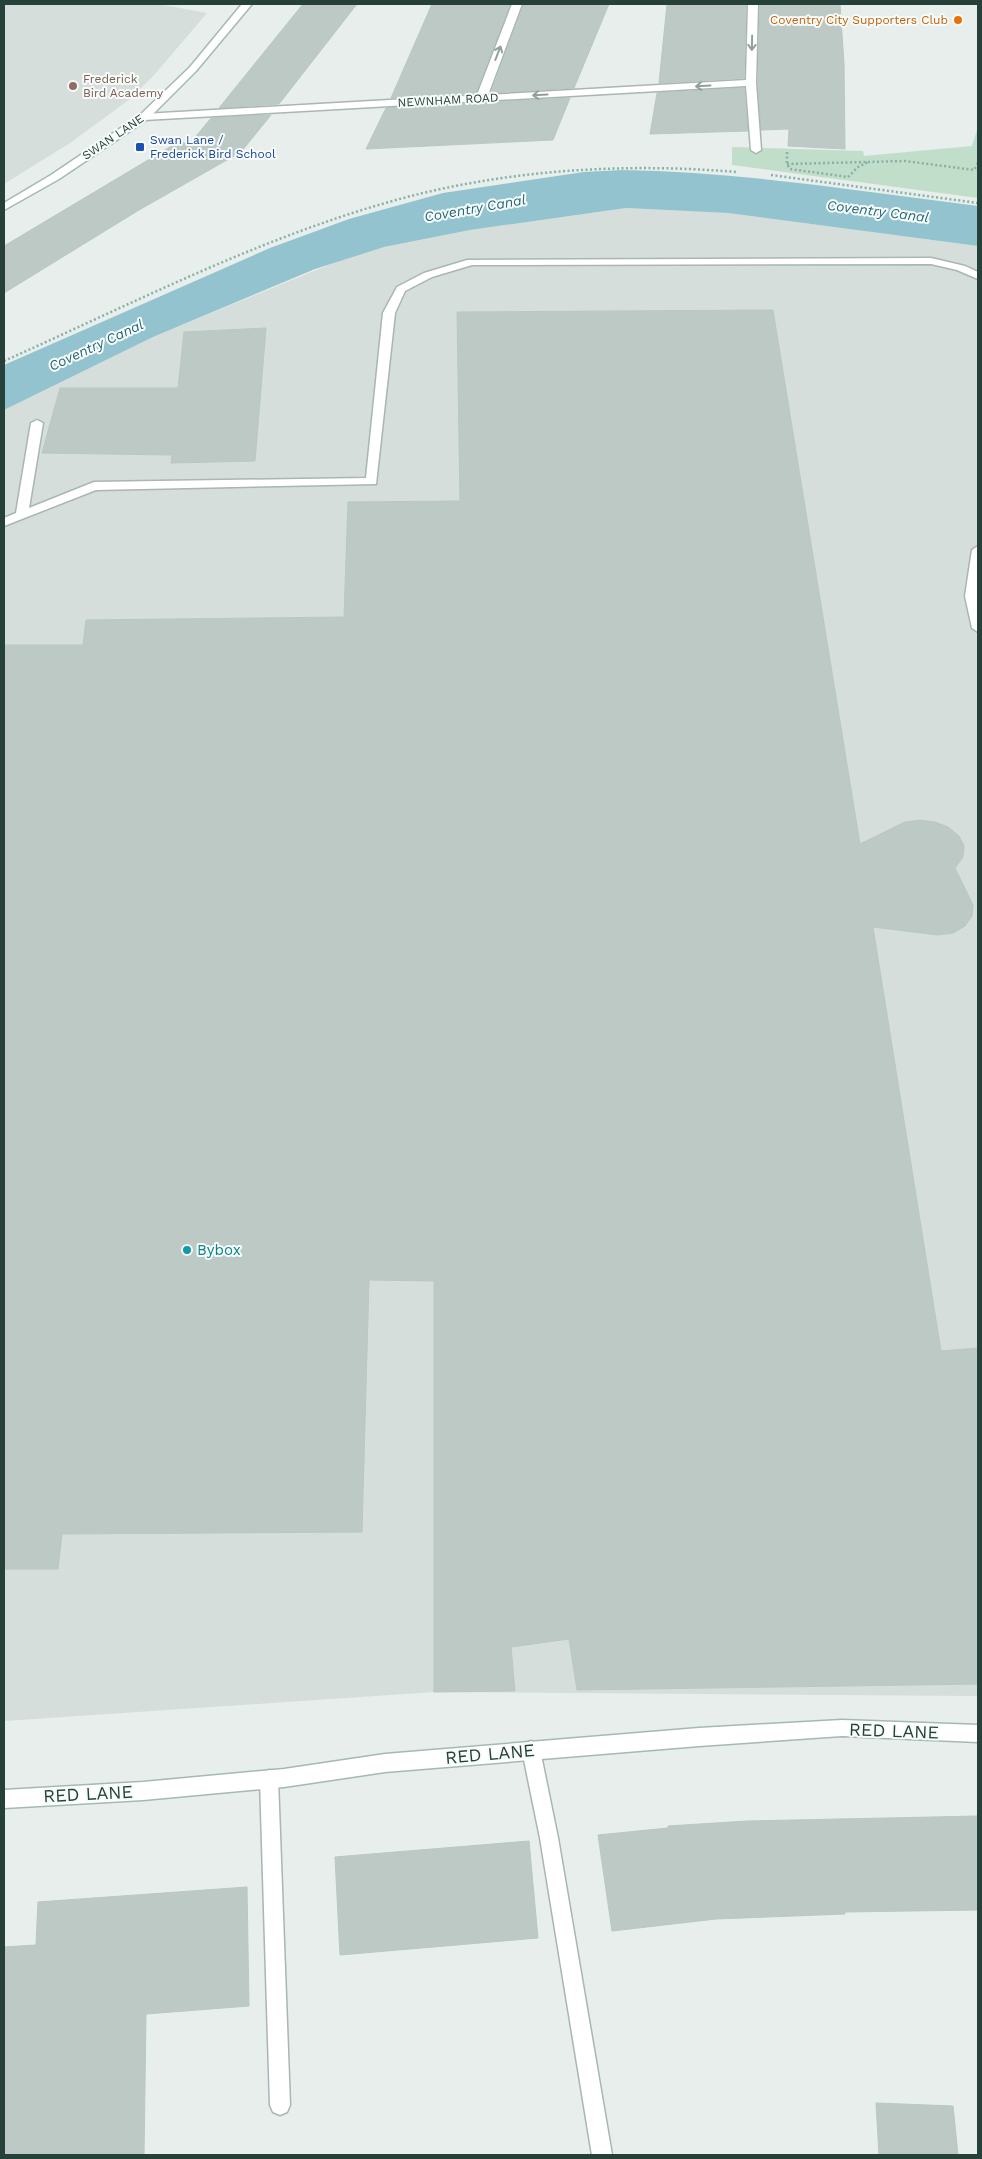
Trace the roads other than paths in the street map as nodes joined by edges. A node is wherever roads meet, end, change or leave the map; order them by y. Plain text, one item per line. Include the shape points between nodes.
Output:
1 (247, 4) edge
2 (517, 4) edge
3 (753, 4) edge
4 (751, 83) junction
5 (481, 99) junction
6 (144, 117) junction
7 (756, 150) road end
8 (4, 207) edge
9 (978, 276) edge
10 (37, 423) dead end
11 (22, 515) junction
12 (4, 522) edge
13 (978, 550) edge
14 (978, 628) edge
15 (978, 1734) edge
16 (531, 1750) junction
17 (269, 1779) junction
18 (4, 1799) edge
19 (280, 2105) dead end
20 (602, 2155) edge

1 - 6 street, SWAN LANE via 193,69
5 -> 2 street
3 -> 4 street
4 -> 5 street, NEWNHAM ROAD
4 - 7 street
5 - 6 street, NEWNHAM ROAD
6 - 8 street, SWAN LANE
9 - 11 street via 931,261 471,262 428,275 401,289 389,313 372,481 94,486
10 - 11 street
11 - 12 street
13 - 14 street via 971,596
15 - 16 street, RED LANE via 842,1728
16 - 17 street, RED LANE via 385,1763
16 - 20 street via 549,1838
17 - 18 street, RED LANE
17 - 19 street

